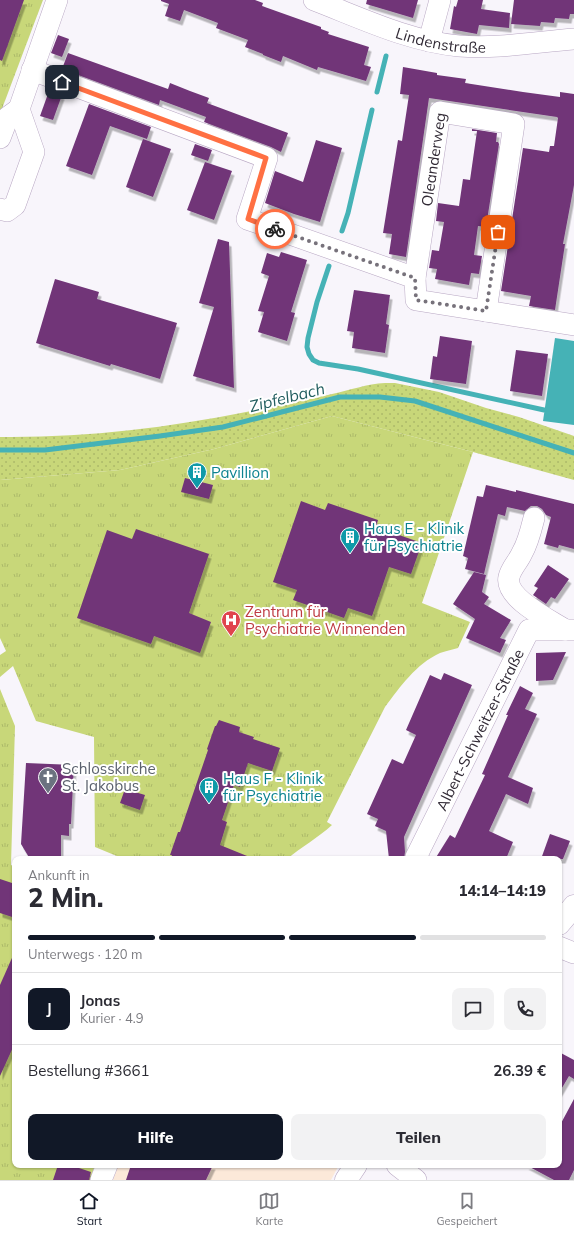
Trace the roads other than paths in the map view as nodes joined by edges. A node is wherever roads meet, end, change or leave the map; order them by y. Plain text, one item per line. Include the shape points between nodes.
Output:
1 (57, 0) edge
2 (314, 0) edge
3 (440, 0) edge
4 (574, 39) edge
5 (429, 41) junction
6 (32, 70) junction
7 (19, 109) junction
8 (0, 138) edge
9 (0, 209) edge
10 (415, 278) junction
11 (486, 311) junction
12 (574, 325) edge
13 (534, 518) dead end
14 (569, 630) edge
15 (416, 856) edge
16 (574, 906) edge
17 (562, 920) edge
18 (562, 948) edge
19 (574, 953) edge
20 (106, 1168) edge
21 (354, 1168) edge
22 (401, 1168) edge
23 (102, 1180) edge
24 (346, 1180) edge
25 (416, 1180) edge

1 - 6 street
2 - 5 street, Lindenstraße via 386,28
3 - 5 street
4 - 5 street, Lindenstraße via 486,46 459,46
6 - 7 street
6 - 10 street via 266,158 248,219
7 - 8 street via 8,117
7 - 9 street via 34,152 15,205 7,211
10 - 11 street via 416,300
10 - 11 street, Oleanderweg via 440,112 514,124
11 - 12 street
13 - 14 street, Albert-Schweitzer-Straße via 522,553 508,579 510,590 517,599
14 - 15 street, Albert-Schweitzer-Straße via 529,630
16 - 17 street
18 - 19 street
20 - 23 street
21 - 24 street
22 - 25 street

